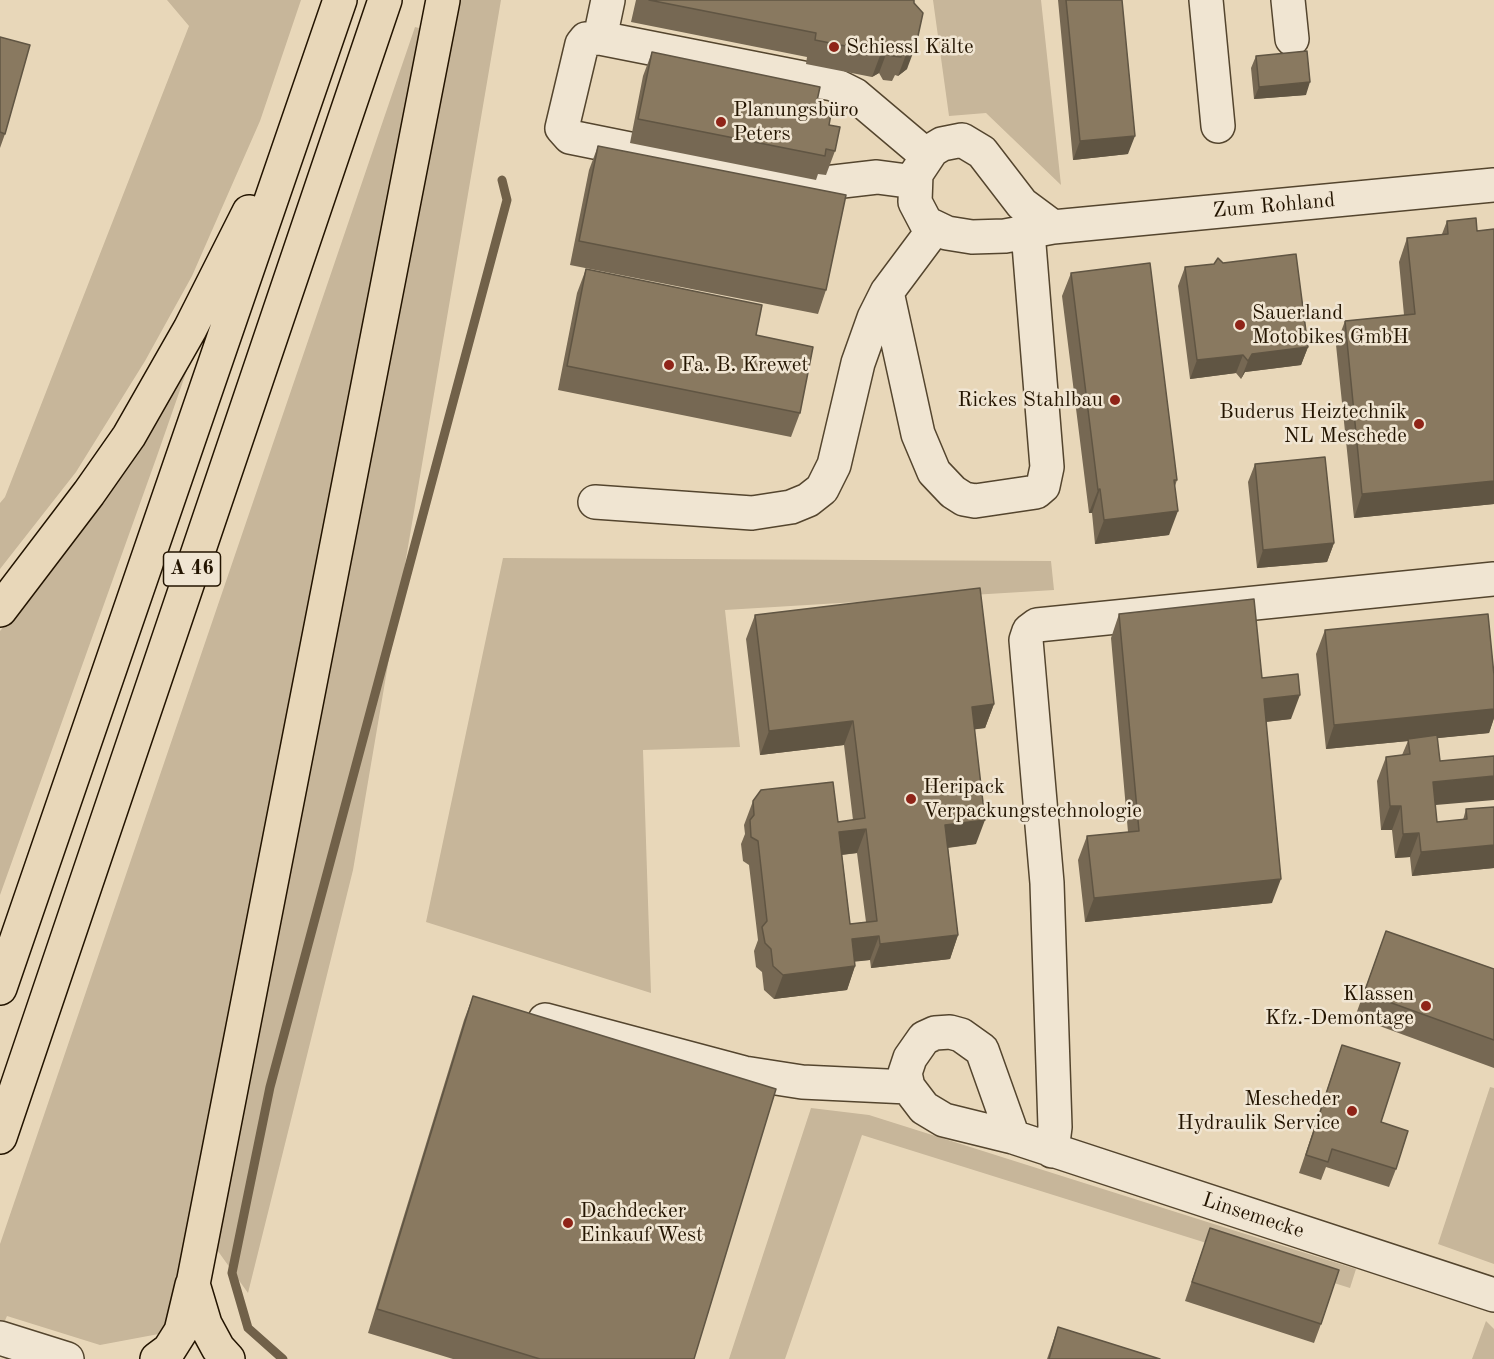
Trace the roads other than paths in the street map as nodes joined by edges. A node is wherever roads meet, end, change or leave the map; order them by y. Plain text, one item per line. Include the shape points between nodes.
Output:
1 (340, 0) edge
2 (385, 0) edge
3 (443, 0) edge
4 (608, 0) edge
5 (1206, 0) edge
6 (1288, 0) edge
7 (600, 38) junction
8 (1292, 39) dead end
9 (322, 55) junction
10 (1218, 126) dead end
11 (920, 169) junction
12 (1494, 185) edge
13 (934, 229) junction
14 (1040, 229) junction
15 (887, 292) junction
16 (595, 502) dead end
17 (1494, 579) edge
18 (0, 610) edge
19 (0, 988) edge
20 (511, 1011) edge
21 (908, 1087) junction
22 (0, 1137) edge
23 (1013, 1137) junction
24 (1052, 1151) junction
25 (193, 1284) junction
26 (1494, 1295) edge
27 (0, 1338) edge
28 (66, 1359) edge
29 (157, 1359) edge
30 (228, 1359) edge

1 - 9 highway, A 46
2 - 22 highway, A 46
3 - 25 highway
4 - 7 street
5 - 10 street
6 - 8 street
7 - 11 street via 833,84 855,95
7 - 11 street via 585,39 582,44 562,128 570,137 808,185
9 - 18 highway via 229,254 129,436
9 - 19 highway, A 46
11 - 13 street via 918,212
11 - 14 street via 942,144 963,140 972,144
12 - 14 street, Zum Rohland
13 - 14 street, Zum Rohland via 972,237
13 - 15 street
14 - 15 street via 1047,467 1042,486 1036,492 975,501 964,499 934,472 915,422
15 - 16 street via 865,339 834,465 822,489 808,500 774,511 752,513
17 - 24 street via 1037,625 1029,631 1026,640 1047,883 1055,1127
20 - 21 street via 744,1073 802,1082
21 - 23 street, Linsemecke via 914,1098 938,1117
21 - 23 street via 905,1073 924,1038 935,1033 961,1035 976,1044 987,1061
23 - 24 street, Linsemecke
24 - 26 street, Linsemecke
25 - 29 highway via 181,1331 169,1350
25 - 30 highway via 208,1330
27 - 28 street

